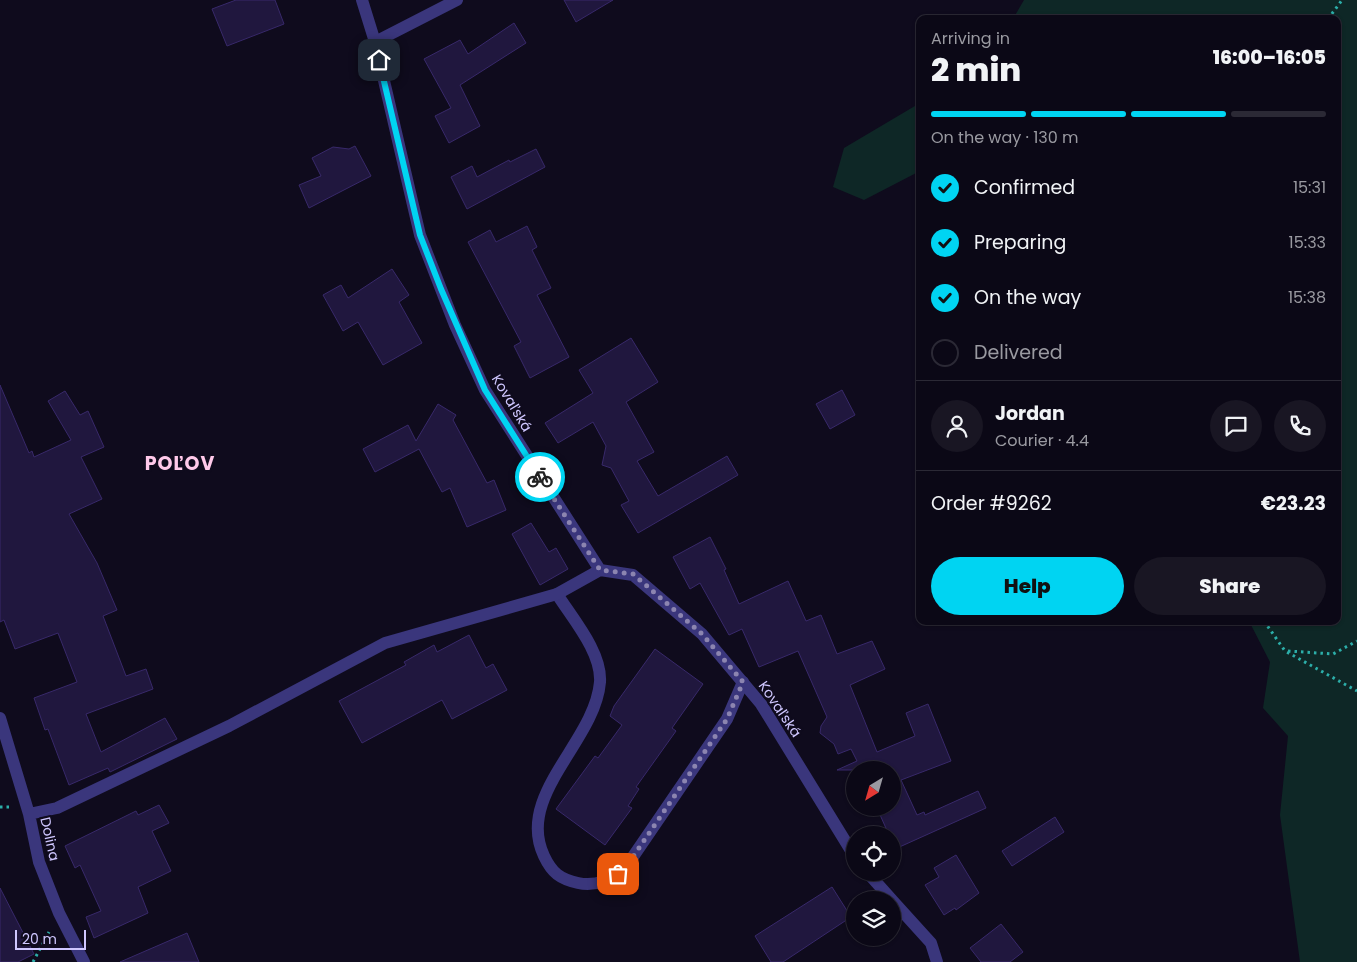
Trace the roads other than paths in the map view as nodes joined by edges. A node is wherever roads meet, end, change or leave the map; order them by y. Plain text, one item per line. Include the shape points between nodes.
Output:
1 (362, 0) edge
2 (457, 0) edge
3 (375, 42) junction
4 (600, 570) junction
5 (557, 594) junction
6 (743, 682) junction
7 (0, 718) edge
8 (29, 814) junction
9 (846, 842) edge
10 (875, 881) edge
11 (884, 891) edge
12 (901, 910) edge
13 (84, 962) edge
14 (937, 962) edge

1 - 3 street, Kovaľská
2 - 3 street
3 - 4 street, Kovaľská via 420,235 455,325 485,390
4 - 5 street
4 - 6 street, Kovaľská via 633,574 702,634
5 - 6 street via 592,649 600,679 596,706 540,804 536,826 540,848 551,870 568,880 583,884 610,880 626,867 727,719
5 - 8 street via 385,642 221,731 57,808
6 - 9 street, Kovaľská via 761,704
7 - 8 street, Dolina
8 - 13 street, Dolina via 39,862 59,913
10 - 11 street
12 - 14 street via 931,943

